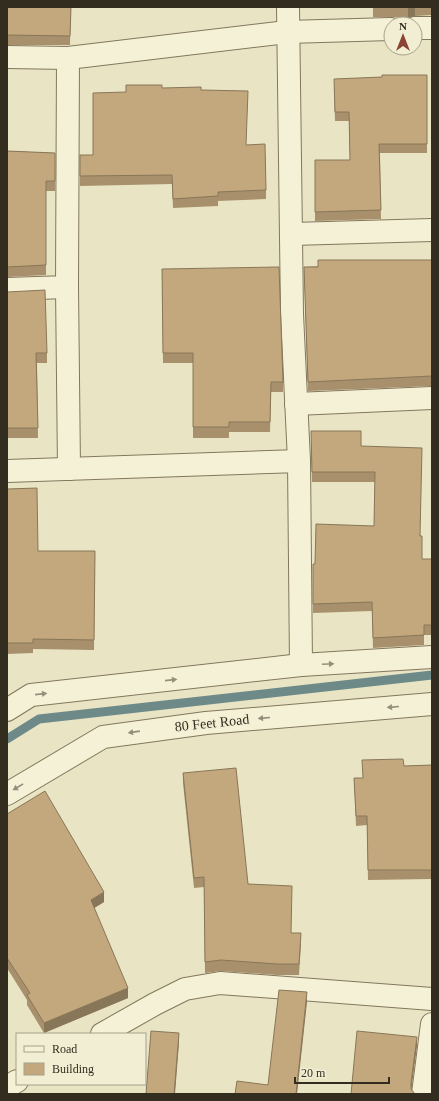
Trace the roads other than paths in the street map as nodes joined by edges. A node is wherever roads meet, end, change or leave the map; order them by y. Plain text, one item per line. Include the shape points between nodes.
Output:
1 (288, 7) edge
2 (383, 29) edge
3 (287, 32) junction
4 (7, 57) edge
5 (68, 58) junction
6 (432, 230) edge
7 (292, 234) junction
8 (67, 287) junction
9 (7, 289) edge
10 (432, 398) edge
11 (296, 404) junction
12 (298, 461) junction
13 (69, 469) junction
14 (7, 471) edge
15 (432, 657) edge
16 (301, 665) junction
17 (432, 704) edge
18 (10, 705) edge
19 (7, 794) edge
20 (432, 999) edge
21 (432, 1024) edge
22 (104, 1033) edge
23 (16, 1082) edge
24 (7, 1087) edge
25 (423, 1094) edge

1 - 3 street
2 - 3 street
3 - 5 street
3 - 7 street
4 - 5 street
5 - 8 street
6 - 7 street
7 - 11 street
8 - 9 street
8 - 13 street
10 - 11 street
11 - 12 street
12 - 13 street
12 - 16 street
13 - 14 street
16 -> 15 street
18 -> 16 street via 31,695
17 -> 19 street, 80 Feet Road via 206,723 103,737
20 - 22 street via 220,983 185,989
21 - 25 street
23 - 24 street

